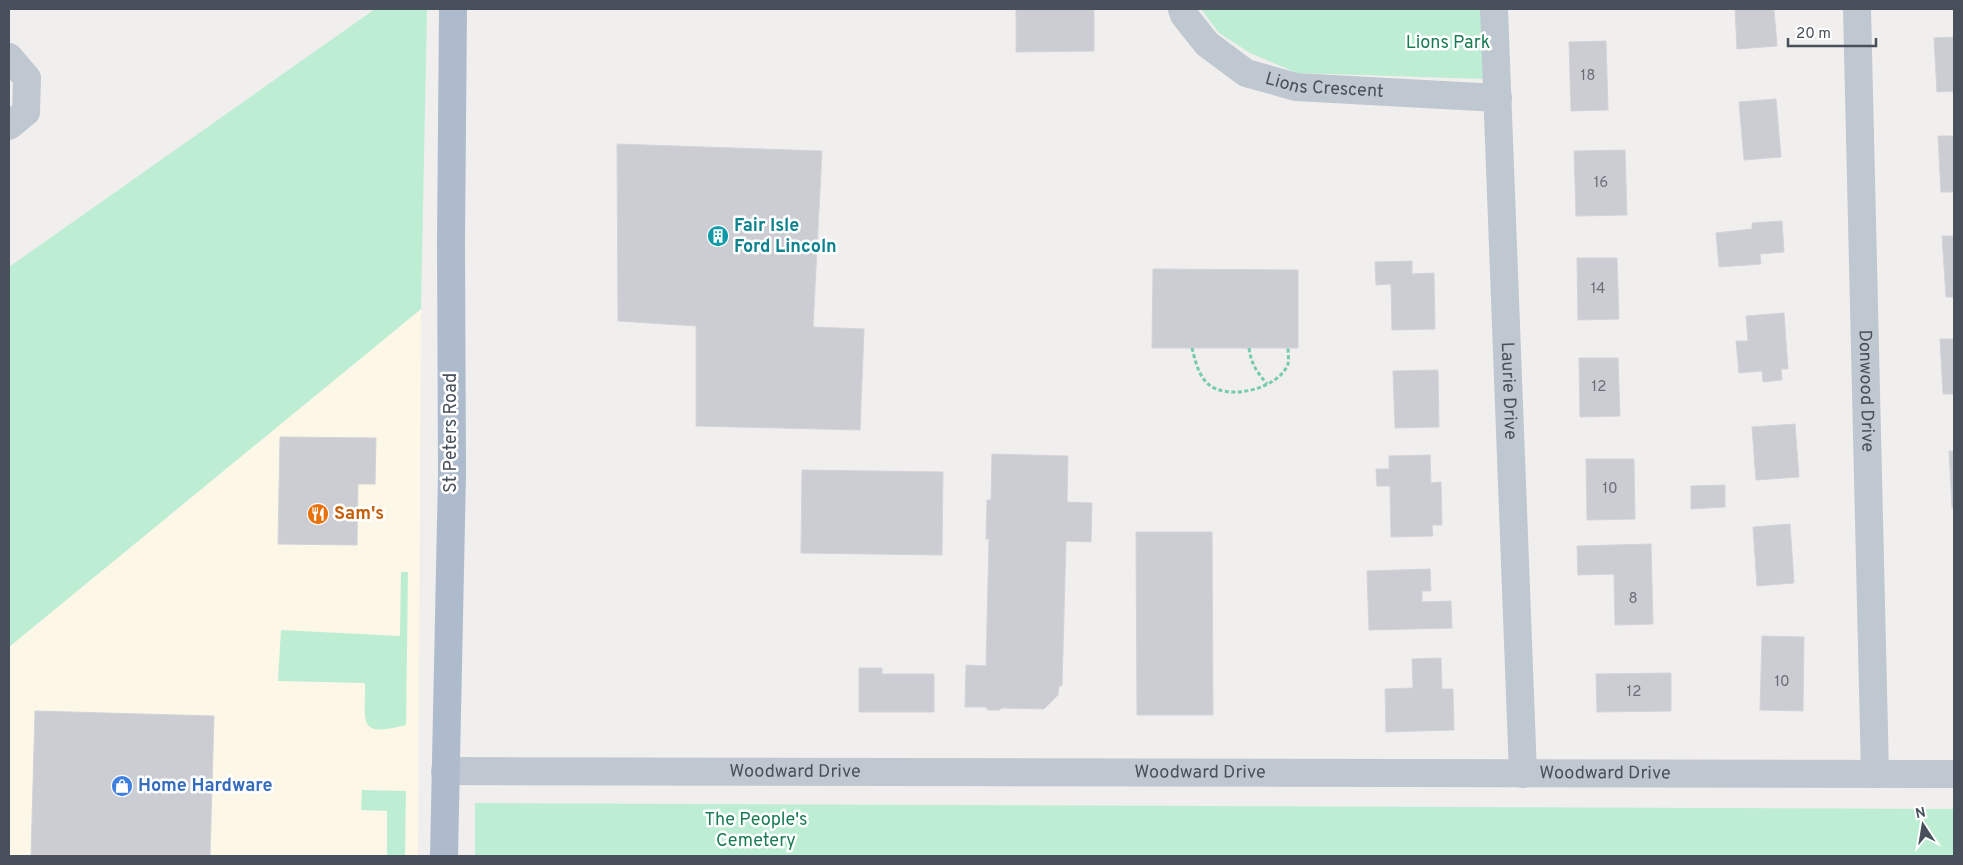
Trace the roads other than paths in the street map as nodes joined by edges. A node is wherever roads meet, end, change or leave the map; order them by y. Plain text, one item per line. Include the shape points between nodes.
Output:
1 (454, 9) edge
2 (1182, 9) edge
3 (1494, 9) edge
4 (1857, 9) edge
5 (9, 57) edge
6 (1498, 98) junction
7 (9, 126) edge
8 (445, 771) junction
9 (1523, 774) junction
10 (1875, 774) junction
11 (1954, 774) edge
12 (444, 856) edge

1 - 8 main road, St Peters Road via 452,474
2 - 6 street, Lions Crescent via 1207,44 1255,76 1296,87
3 - 6 street, Laurie Drive
4 - 10 street, Donwood Drive
5 - 7 street via 27,78 26,112
6 - 9 street, Laurie Drive
8 - 9 street, Woodward Drive
8 - 12 main road, St Peters Road
9 - 10 street, Woodward Drive
10 - 11 street, Woodward Drive

